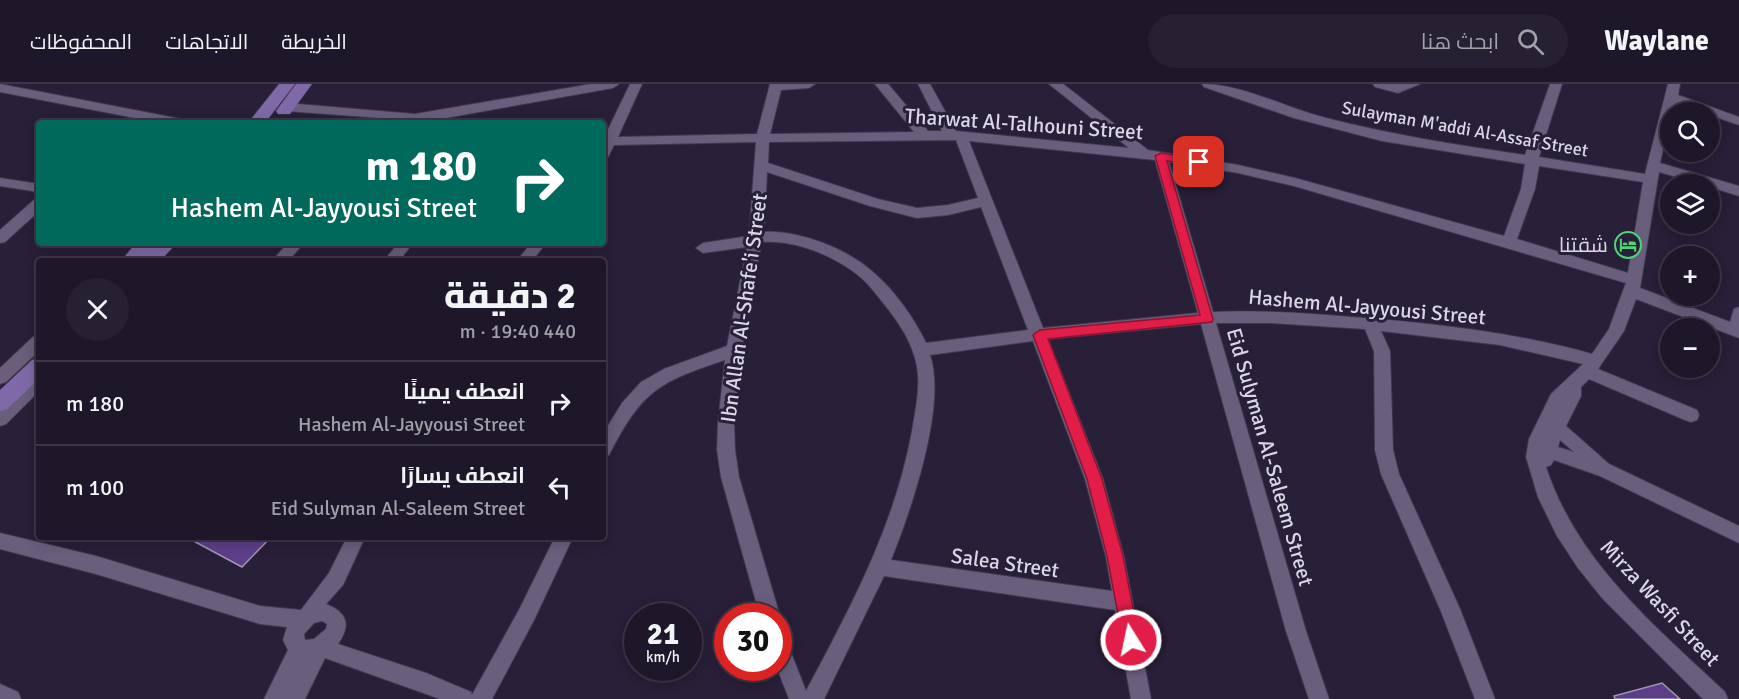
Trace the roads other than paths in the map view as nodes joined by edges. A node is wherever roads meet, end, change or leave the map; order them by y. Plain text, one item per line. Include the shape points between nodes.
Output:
1 (287, 84) edge
2 (304, 84) edge
3 (613, 84) edge
4 (809, 84) edge
5 (881, 84) edge
6 (924, 84) edge
7 (1055, 84) edge
8 (1208, 84) edge
9 (1378, 84) edge
10 (1414, 84) edge
11 (1556, 84) edge
12 (600, 86) junction
13 (776, 86) edge
14 (0, 88) edge
15 (634, 89) edge
16 (1673, 90) edge
17 (286, 107) junction
18 (133, 119) edge
19 (258, 120) edge
20 (276, 120) edge
21 (413, 120) edge
22 (1739, 121) edge
23 (922, 134) junction
24 (956, 135) junction
25 (763, 137) junction
26 (607, 147) edge
27 (1152, 155) junction
28 (1532, 160) junction
29 (762, 166) junction
30 (1652, 172) junction
31 (0, 182) edge
32 (36, 188) edge
33 (1739, 191) edge
34 (986, 201) junction
35 (36, 206) edge
36 (0, 238) edge
37 (756, 238) junction
38 (1509, 242) junction
39 (143, 246) edge
40 (166, 246) edge
41 (294, 246) edge
42 (404, 246) edge
43 (536, 246) edge
44 (703, 248) dead end
45 (131, 258) edge
46 (152, 258) edge
47 (282, 258) edge
48 (394, 258) edge
49 (526, 258) edge
50 (1633, 286) junction
51 (1739, 313) edge
52 (1207, 319) junction
53 (1370, 324) junction
54 (1738, 332) edge
55 (1040, 335) junction
56 (36, 344) edge
57 (734, 350) junction
58 (921, 350) junction
59 (36, 356) edge
60 (1590, 366) junction
61 (36, 369) edge
62 (0, 378) edge
63 (36, 384) edge
64 (1573, 386) junction
65 (0, 390) edge
66 (0, 403) edge
67 (1691, 415) dead end
68 (0, 420) edge
69 (1557, 428) junction
70 (606, 445) edge
71 (1548, 451) junction
72 (1606, 470) junction
73 (1539, 472) junction
74 (1739, 535) edge
75 (355, 540) edge
76 (563, 540) edge
77 (0, 541) edge
78 (881, 567) junction
79 (336, 579) junction
80 (1124, 602) junction
81 (766, 603) edge
82 (260, 615) junction
83 (306, 617) junction
84 (328, 635) junction
85 (296, 645) junction
86 (792, 681) edge
87 (0, 694) edge
88 (11, 699) edge
89 (274, 699) edge
90 (294, 699) edge
91 (464, 699) edge
92 (481, 699) edge
93 (799, 699) edge
94 (813, 699) edge
95 (1141, 699) edge
96 (1319, 699) edge
97 (1485, 699) edge
98 (1718, 699) edge

1 - 19 main road
2 - 17 main road
3 - 12 street
4 - 13 street
5 - 23 street
6 - 24 street
7 - 27 street
8 - 28 street, Sulayman M'addi Al-Assaf Street via 1360,132
9 - 10 street via 1398,89
11 - 28 street
12 - 15 street
12 - 21 street
13 - 25 street, Ibn Allan Al-Shafe'i Street
14 - 18 street
15 - 26 street
16 - 22 street
16 - 30 street, Mirza Wasfi Street
17 - 20 main road
17 - 21 street
23 - 24 street, Tharwat Al-Talhouni Street
23 - 25 street, Tharwat Al-Talhouni Street
24 - 27 street, Tharwat Al-Talhouni Street
24 - 34 street
25 - 26 street, Tharwat Al-Talhouni Street
25 - 29 street, Ibn Allan Al-Shafe'i Street
27 - 38 street, Tharwat Al-Talhouni Street via 1295,182
27 - 52 street, Eid Sulyman Al-Saleem Street
28 - 30 street, Sulayman M'addi Al-Assaf Street
28 - 38 street via 1528,189
29 - 34 street via 917,213
29 - 37 street, Ibn Allan Al-Shafe'i Street
30 - 33 street, Sulayman M'addi Al-Assaf Street
30 - 50 street, Mirza Wasfi Street
31 - 32 street
34 - 55 street
35 - 36 street
37 - 44 street
37 - 57 street, Ibn Allan Al-Shafe'i Street
37 - 58 street via 780,238 818,249 868,275 893,305
38 - 50 street, Tharwat Al-Talhouni Street
39 - 45 main road
40 - 46 main road
41 - 47 street
42 - 48 street
43 - 49 street
50 - 54 street, Tharwat Al-Talhouni Street
50 - 60 street, Mirza Wasfi Street via 1619,326
51 - 54 street
52 - 53 street, Hashem Al-Jayyousi Street via 1249,317
52 - 55 street, Hashem Al-Jayyousi Street
52 - 96 street, Eid Sulyman Al-Saleem Street
53 - 60 street, Hashem Al-Jayyousi Street via 1523,344
53 - 97 street via 1382,351 1384,450 1390,474
55 - 58 street, Hashem Al-Jayyousi Street
55 - 80 street via 1094,479
56 - 62 street
57 - 70 street via 648,386 638,394
57 - 81 street, Ibn Allan Al-Shafe'i Street via 726,450 730,477
58 - 78 street via 927,390 918,449 905,502
59 - 65 main road
60 - 64 street, Mirza Wasfi Street
60 - 67 street, Hashem Al-Jayyousi Street
61 - 66 main road
63 - 68 street
64 - 69 street, Mirza Wasfi Street via 1573,396
64 - 73 street, Mirza Wasfi Street via 1563,390 1543,424 1535,447 1534,460
69 - 71 street, Mirza Wasfi Street
69 - 72 street
71 - 72 street
71 - 73 street, Mirza Wasfi Street
72 - 74 street
73 - 98 street, Mirza Wasfi Street via 1572,543 1597,575
75 - 79 street
76 - 92 street
77 - 82 street via 96,565
78 - 80 street, Salea Street
78 - 94 street
79 - 83 street
79 - 84 street
80 - 95 street
82 - 83 street
82 - 85 street
83 - 84 street via 323,612
83 - 85 street via 294,630
84 - 85 street via 308,651
84 - 90 street
84 - 91 street via 337,655
85 - 89 street
86 - 93 street
87 - 88 street

